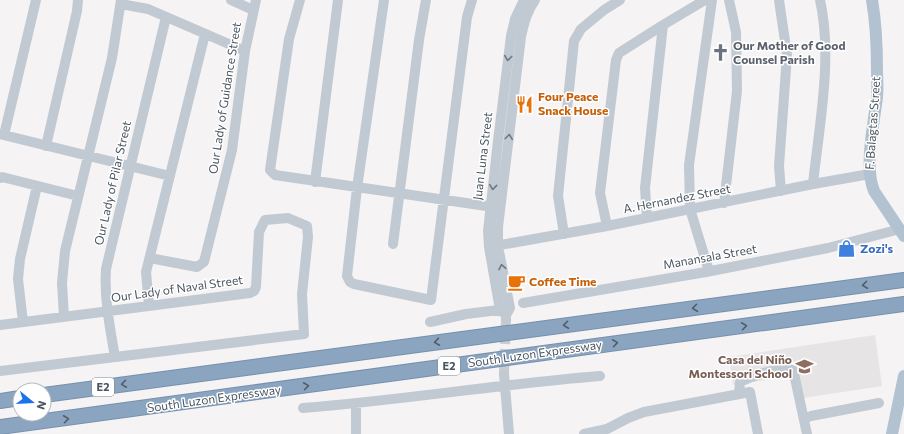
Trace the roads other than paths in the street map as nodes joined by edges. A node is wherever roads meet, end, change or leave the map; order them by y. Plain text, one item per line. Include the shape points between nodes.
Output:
1 (36, 0) edge
2 (78, 0) edge
3 (231, 0) edge
4 (300, 0) edge
5 (338, 0) edge
6 (384, 0) edge
7 (426, 0) edge
8 (472, 0) edge
9 (524, 0) edge
10 (535, 0) edge
11 (620, 0) edge
12 (705, 0) edge
13 (712, 0) edge
14 (729, 0) edge
15 (779, 0) edge
16 (820, 0) edge
17 (872, 0) edge
18 (121, 2) edge
19 (254, 5) edge
20 (166, 17) junction
21 (520, 20) junction
22 (663, 24) junction
23 (205, 34) junction
24 (245, 51) junction
25 (2, 135) edge
26 (46, 146) junction
27 (88, 156) junction
28 (130, 166) junction
29 (870, 174) junction
30 (170, 176) junction
31 (0, 178) edge
32 (315, 182) junction
33 (814, 184) junction
34 (37, 186) junction
35 (357, 188) junction
36 (781, 191) junction
37 (400, 194) junction
38 (78, 196) junction
39 (442, 200) junction
40 (724, 203) junction
41 (495, 208) junction
42 (690, 209) junction
43 (647, 218) junction
44 (607, 226) junction
45 (902, 232) edge
46 (564, 234) junction
47 (393, 244) dead end
48 (494, 246) junction
49 (150, 258) junction
50 (709, 271) junction
51 (904, 280) edge
52 (523, 302) dead end
53 (901, 304) edge
54 (149, 306) junction
55 (108, 311) junction
56 (64, 317) junction
57 (24, 322) junction
58 (430, 322) dead end
59 (0, 325) edge
60 (115, 357) junction
61 (0, 372) edge
62 (504, 374) tunnel mouth
63 (600, 376) dead end
64 (904, 376) edge
65 (505, 385) junction
66 (52, 394) edge
67 (739, 394) junction
68 (12, 399) edge
69 (0, 401) edge
70 (879, 403) dead end
71 (356, 404) junction
72 (303, 408) dead end
73 (804, 419) junction
74 (0, 427) edge
75 (356, 434) edge
76 (509, 434) edge
77 (584, 434) edge
78 (758, 434) edge
79 (808, 434) edge
80 (892, 434) edge

1 - 25 street
2 - 26 street
3 - 19 street
4 - 32 street via 289,39 270,170 275,175
5 - 32 street
6 - 35 street
7 - 37 street
8 - 39 street via 466,17
9 - 21 street, Juan Luna Street
10 - 21 street, Juan Luna Street
11 - 46 street via 581,29 574,42 558,196
12 - 22 street
13 - 42 street via 690,158
14 - 40 street via 736,32 737,91
15 - 36 street via 787,55 779,166
16 - 33 street via 825,39 825,71
17 - 29 main road, F. Balagtas Street via 877,45 877,95
18 - 20 street
18 - 27 street via 112,58
19 - 24 street, Our Lady of Guidance Street
20 - 23 street
20 - 28 street, Our Lady of Pilar Street
21 - 41 street, Juan Luna Street via 521,37
22 - 43 street via 645,188
22 - 44 street via 619,53 616,60 600,193
23 - 24 street
23 - 30 street
24 - 49 street, Our Lady of Guidance Street via 232,150 204,262 197,267
25 - 26 street
26 - 27 street
27 - 28 street
27 - 38 street
28 - 30 street
28 - 55 street, Our Lady of Pilar Street via 106,269
29 - 33 street, A. Hernandez Street
29 - 45 main road, F. Balagtas Street via 874,191
30 - 49 street
31 - 34 street
32 - 35 street
33 - 36 street, A. Hernandez Street
34 - 38 street
34 - 57 street via 20,258 18,279
35 - 37 street
35 - 39 street via 347,276 350,282 431,300
36 - 40 street, A. Hernandez Street
37 - 39 street
37 - 47 street
38 - 56 street via 62,265
39 - 41 street
40 - 42 street, A. Hernandez Street
41 - 48 street, Juan Luna Street
42 - 43 street, A. Hernandez Street
42 - 50 street
43 - 44 street, A. Hernandez Street
44 - 46 street, A. Hernandez Street
45 - 50 street, Manansala Street
46 - 48 street, A. Hernandez Street
48 - 58 street, Juan Luna Street via 506,313 466,314
49 - 54 street via 146,272
50 - 52 street, Manansala Street
51 -> 66 highway, South Luzon Expressway / E2
74 -> 53 highway, South Luzon Expressway / E2
54 - 55 street, Our Lady of Naval Street
54 - 60 street, Our Lady of Naval Street via 254,290 259,232 265,220 288,218 307,226 302,294 304,334
55 - 56 street, Our Lady of Naval Street
55 - 60 street, Our Lady of Pilar Street
56 - 57 street, Our Lady of Naval Street
57 - 59 street, Our Lady of Naval Street
60 - 61 street
62 - 65 street
63 - 65 street
64 - 80 main road
65 - 71 street
65 - 76 street
67 - 73 street via 740,382 757,374 793,369
67 - 77 street via 644,412 607,430
67 - 78 street via 750,392
68 - 69 highway
70 - 73 street
71 - 72 street
71 - 75 street
73 - 79 street

